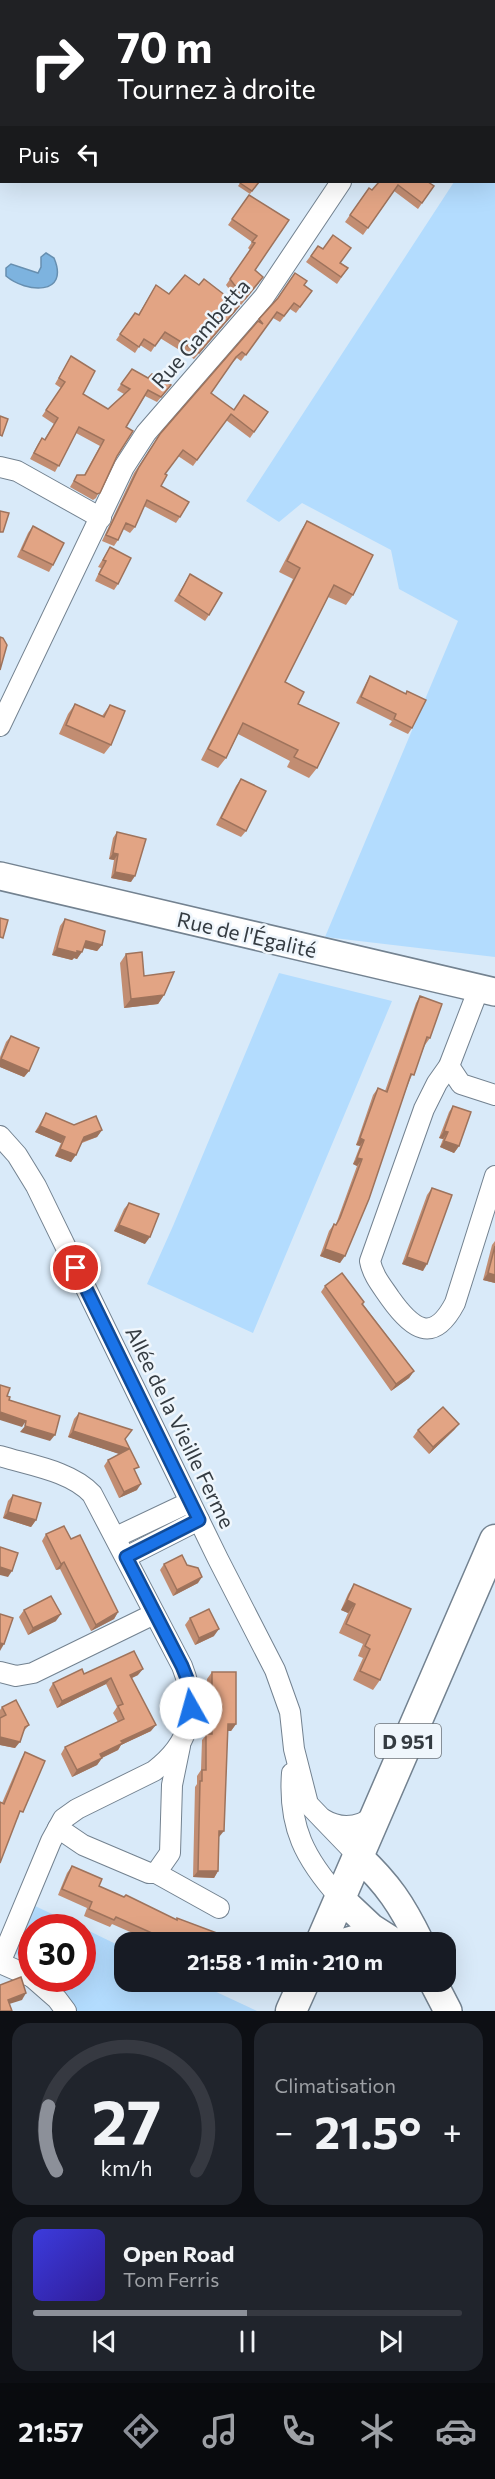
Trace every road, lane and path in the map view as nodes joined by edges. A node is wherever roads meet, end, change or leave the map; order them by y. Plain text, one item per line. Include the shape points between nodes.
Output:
1 (340, 183) edge
2 (0, 467) edge
3 (101, 518) junction
4 (0, 726) edge
5 (0, 876) edge
6 (487, 990) edge
7 (449, 1066) junction
8 (495, 1095) edge
9 (0, 1136) edge
10 (495, 1176) edge
11 (0, 1456) edge
12 (190, 1502) junction
13 (199, 1520) junction
14 (116, 1537) junction
15 (495, 1540) edge
16 (126, 1557) junction
17 (495, 1584) edge
18 (154, 1614) junction
19 (456, 1631) junction
20 (0, 1672) edge
21 (180, 1746) junction
22 (294, 1749) junction
23 (376, 1815) junction
24 (319, 1817) junction
25 (58, 1828) junction
26 (364, 1862) junction
27 (156, 1873) junction
28 (346, 1904) junction
29 (219, 1908) dead end
30 (328, 1932) edge
31 (334, 1932) edge
32 (340, 1932) edge
33 (381, 1932) edge
34 (415, 1932) edge
35 (0, 1963) edge
36 (18, 1970) edge
37 (49, 1992) edge
38 (300, 1992) edge
39 (309, 1992) edge
40 (317, 1992) edge
41 (438, 1992) edge
42 (66, 2011) edge
43 (291, 2011) edge
44 (300, 2011) edge
45 (308, 2011) edge
46 (448, 2011) edge

1 - 3 street, Rue Gambetta via 264,297 146,433 124,467
2 - 3 street via 17,471
3 - 4 street, Rue Gambetta
5 - 6 street, Rue de l'Égalité
6 - 7 street
7 - 8 street via 461,1084
7 - 10 street via 423,1109 370,1261 373,1273 402,1315 420,1329 440,1324 455,1303
9 - 12 street, Allée de la Vieille Ferme via 36,1186
11 - 14 street via 78,1483 92,1494
12 - 13 street, Allée de la Vieille Ferme
12 - 14 street
13 - 16 street
13 - 22 street, Allée de la Vieille Ferme via 275,1670 290,1712
14 - 16 street
15 - 19 main road, D 951
16 - 18 street
17 - 26 main road, D 951 via 451,1690
18 - 20 street via 33,1673 16,1676
18 - 21 street via 190,1686 189,1720
19 - 23 main road, D 951
19 - 26 main road, D 951 via 435,1698
21 - 25 street via 153,1771 68,1814
21 - 27 street via 172,1785 170,1853
22 - 24 street, Allée de la Vieille Ferme via 305,1797
22 - 28 street, Allée de la Vieille Ferme via 291,1794 298,1835 313,1866
23 - 24 street via 345,1826
23 - 26 main road, D 951
24 - 26 street, Allée de la Vieille Ferme
25 - 27 street via 84,1845
25 - 35 street
26 - 28 main road, D 951
26 - 34 street via 389,1886
27 - 29 street
28 - 30 main road, D 951
28 - 31 main road, D 951
28 - 32 main road, D 951
28 - 33 street
35 - 36 street
37 - 42 street
38 - 43 main road
39 - 44 main road
40 - 45 main road
41 - 46 street

